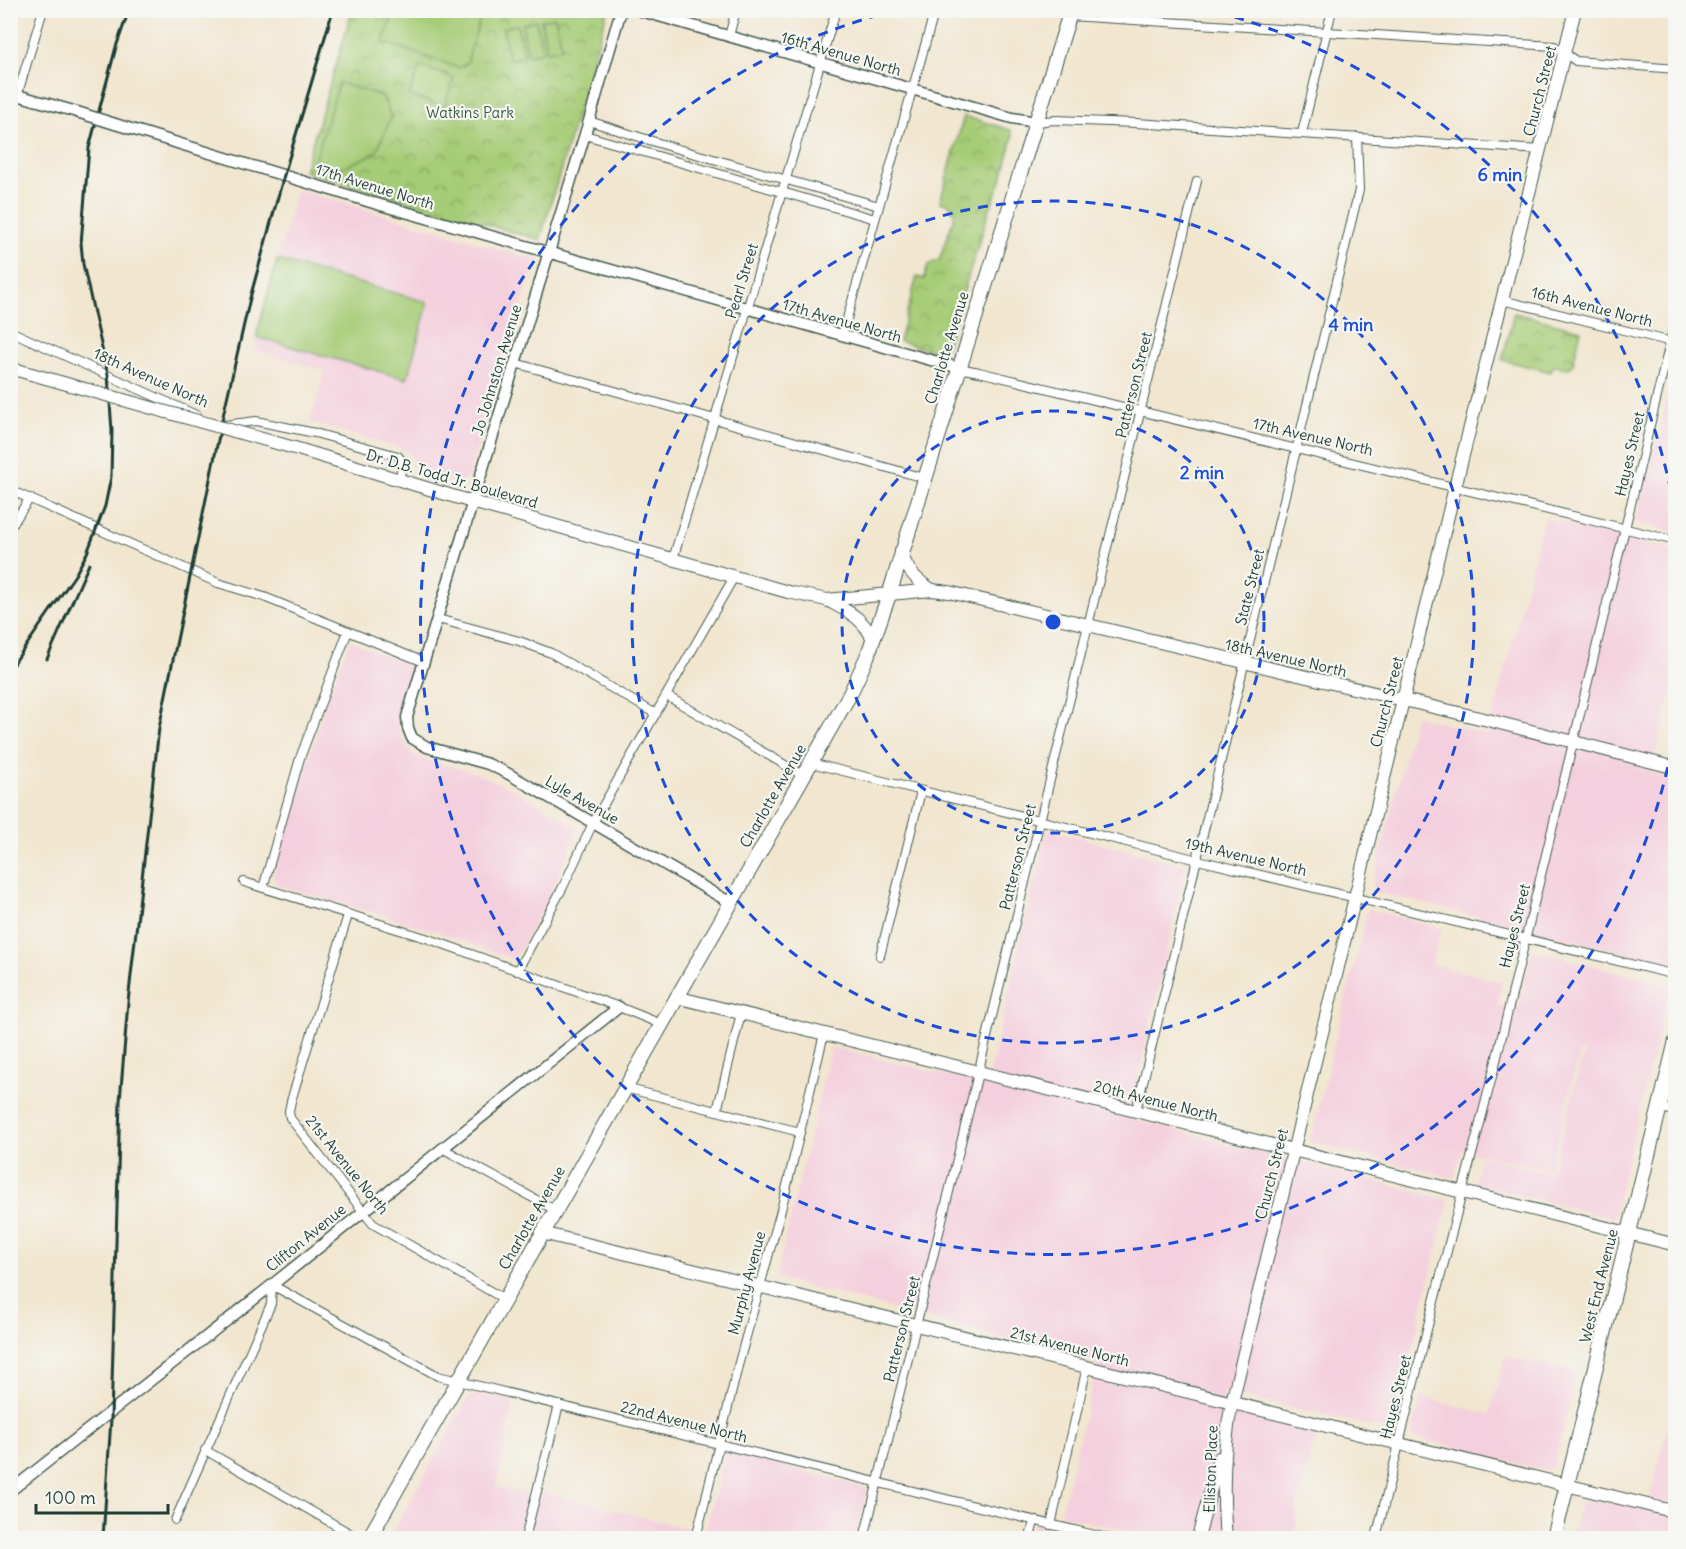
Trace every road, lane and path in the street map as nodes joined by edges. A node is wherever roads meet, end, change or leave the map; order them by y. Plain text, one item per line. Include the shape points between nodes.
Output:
1 (43, 10) edge
2 (621, 10) edge
3 (638, 10) edge
4 (736, 10) edge
5 (836, 10) edge
6 (935, 10) edge
7 (1332, 10) edge
8 (1575, 10) edge
9 (1070, 13) edge
10 (1326, 32) junction
11 (729, 36) junction
12 (1565, 53) junction
13 (820, 63) junction
14 (1676, 69) edge
15 (912, 90) junction
16 (14, 94) edge
17 (10, 119) edge
18 (589, 121) junction
19 (1036, 122) junction
20 (1302, 133) junction
21 (585, 135) junction
22 (1357, 137) junction
23 (1541, 150) junction
24 (786, 179) junction
25 (1197, 181) dead end
26 (782, 193) junction
27 (879, 206) junction
28 (875, 219) junction
29 (549, 253) junction
30 (1502, 300) junction
31 (748, 310) junction
32 (1676, 318) edge
33 (10, 331) edge
34 (842, 336) junction
35 (1673, 342) edge
36 (515, 363) junction
37 (10, 368) edge
38 (959, 368) junction
39 (1141, 411) junction
40 (714, 419) junction
41 (1298, 449) junction
42 (924, 478) junction
43 (399, 480) junction
44 (1455, 487) junction
45 (10, 490) edge
46 (30, 498) junction
47 (472, 502) junction
48 (10, 528) edge
49 (1626, 530) junction
50 (1676, 542) edge
51 (901, 551) junction
52 (673, 559) junction
53 (734, 577) junction
54 (933, 590) junction
55 (889, 595) junction
56 (827, 600) junction
57 (438, 619) junction
58 (1088, 627) junction
59 (348, 631) junction
60 (873, 639) junction
61 (424, 662) junction
62 (1245, 663) junction
63 (667, 696) junction
64 (1403, 700) junction
65 (656, 714) junction
66 (412, 738) joint
67 (1574, 741) junction
68 (812, 763) junction
69 (1676, 768) edge
70 (804, 776) junction
71 (921, 791) junction
72 (1041, 819) junction
73 (593, 823) junction
74 (1198, 860) junction
75 (244, 882) dead end
76 (263, 888) junction
77 (1355, 897) junction
78 (731, 903) junction
79 (348, 915) junction
80 (1525, 938) junction
81 (880, 956) dead end
82 (517, 971) junction
83 (1676, 975) edge
84 (676, 997) junction
85 (619, 1007) junction
86 (741, 1013) junction
87 (661, 1024) junction
88 (824, 1034) junction
89 (1676, 1041) edge
90 (978, 1072) junction
91 (625, 1088) junction
92 (1660, 1108) junction
93 (717, 1111) junction
94 (1676, 1111) edge
95 (1136, 1112) junction
96 (800, 1131) junction
97 (442, 1148) junction
98 (1293, 1150) junction
99 (1463, 1193) junction
100 (555, 1210) junction
101 (363, 1211) junction
102 (542, 1233) junction
103 (1629, 1234) junction
104 (1676, 1245) edge
105 (272, 1285) junction
106 (759, 1287) junction
107 (504, 1299) junction
108 (917, 1325) junction
109 (1087, 1367) junction
110 (459, 1381) junction
111 (1232, 1402) junction
112 (559, 1405) junction
113 (1228, 1422) junction
114 (1399, 1443) junction
115 (718, 1445) junction
116 (205, 1450) junction
117 (878, 1484) junction
118 (1568, 1485) junction
119 (10, 1491) edge
120 (1676, 1512) edge
121 (175, 1520) dead end
122 (1034, 1521) junction
123 (1051, 1525) junction
124 (358, 1539) edge
125 (369, 1539) edge
126 (525, 1539) edge
127 (696, 1539) edge
128 (864, 1539) edge
129 (1030, 1539) edge
130 (1107, 1539) edge
131 (1198, 1539) edge
132 (1226, 1539) edge
133 (1376, 1539) edge
134 (1554, 1539) edge

1 - 16 street
2 - 18 street, Jo Johnston Avenue
3 - 11 street, 16th Avenue North
4 - 11 street
5 - 13 street, Pearl Street
6 - 15 street
7 - 10 street
8 - 12 main road, Church Street
9 - 10 street
9 - 19 main road, Charlotte Avenue
10 - 12 street via 1554,46
10 - 20 street
11 - 13 street, 16th Avenue North
12 - 14 street via 1575,62
12 - 23 main road, Church Street
13 - 15 street, 16th Avenue North
13 - 24 street, Pearl Street
15 - 19 street, 16th Avenue North
15 - 27 street
16 - 17 street
16 - 29 street, 17th Avenue North, bridge
18 - 21 street, Jo Johnston Avenue
18 - 24 street
19 - 20 street via 1118,122
19 - 38 main road, Charlotte Avenue
20 - 22 street
21 - 26 street
21 - 29 street, Jo Johnston Avenue
22 - 23 street
22 - 41 street, State Street via 1359,190
23 - 30 main road, Church Street
24 - 26 street, Pearl Street
24 - 27 street
25 - 39 street, Patterson Street
26 - 28 street
26 - 31 street, Pearl Street
27 - 28 street
28 - 34 street
29 - 31 street, 17th Avenue North
29 - 36 street, Jo Johnston Avenue
30 - 35 street, 16th Avenue North
30 - 44 main road, Church Street
31 - 34 street, 17th Avenue North
31 - 40 street, Pearl Street
32 - 35 street, Hayes Street
33 - 43 street, 18th Avenue North via 213,422 229,426 256,422 315,433 398,456 403,462
34 - 38 street, 17th Avenue North
35 - 49 street, Hayes Street
36 - 40 street
36 - 47 street, Jo Johnston Avenue
37 - 43 main road, Dr. D.B. Todd Jr. Boulevard, bridge
38 - 39 street, 17th Avenue North
38 - 42 main road, Charlotte Avenue
39 - 41 street, 17th Avenue North
39 - 58 street, Patterson Street
40 - 42 street
40 - 52 street, Pearl Street
41 - 44 street, 17th Avenue North
41 - 62 street, State Street
42 - 51 main road, Charlotte Avenue
43 - 47 main road, Dr. D.B. Todd Jr. Boulevard
44 - 49 street, 17th Avenue North
44 - 64 main road, Church Street
45 - 46 street
46 - 48 street
46 - 59 street via 218,583
47 - 52 main road, Dr. D.B. Todd Jr. Boulevard
47 - 57 street, Jo Johnston Avenue
49 - 50 street, 17th Avenue North
49 - 67 street, Hayes Street
51 - 54 main road via 911,573
51 - 55 main road, Charlotte Avenue
52 - 53 main road, Dr. D.B. Todd Jr. Boulevard
53 - 56 main road, Dr. D.B. Todd Jr. Boulevard
53 - 63 street
54 - 55 main road, 18th Avenue North
54 - 58 main road, 18th Avenue North
55 - 56 main road, Dr. D.B. Todd Jr. Boulevard
55 - 60 main road, Charlotte Avenue
56 - 60 main road via 859,617
57 - 61 street, Jo Johnston Avenue
57 - 65 street via 540,648
58 - 62 main road, 18th Avenue North
58 - 72 street, Patterson Street
59 - 61 street
59 - 76 street via 300,758
60 - 68 main road, Charlotte Avenue via 850,694
61 - 66 street, Jo Johnston Avenue via 407,717
62 - 64 main road, 18th Avenue North
62 - 74 street, State Street
63 - 65 street
63 - 70 street
64 - 67 main road, 18th Avenue North
64 - 77 main road, Church Street
65 - 73 street
66 - 73 street, Lyle Avenue via 427,747 488,764
67 - 69 main road, 18th Avenue North
67 - 80 street, Hayes Street
68 - 70 main road, Charlotte Avenue
68 - 71 street, 19th Avenue North
70 - 78 main road, Charlotte Avenue
71 - 72 street, 19th Avenue North
71 - 81 street
72 - 74 street, 19th Avenue North
72 - 90 street, Patterson Street
73 - 78 street, Lyle Avenue
73 - 82 street
74 - 77 street, 19th Avenue North
74 - 95 street, State Street
75 - 76 street
76 - 79 street
77 - 80 street, 19th Avenue North
77 - 98 main road, Church Street
78 - 84 main road, Charlotte Avenue
79 - 82 street
79 - 101 street, 21st Avenue North via 289,1111 293,1123
80 - 83 street, 19th Avenue North
80 - 99 street, Hayes Street
82 - 85 street
84 - 86 main road, 20th Avenue North
84 - 87 main road, Charlotte Avenue
85 - 87 street
85 - 97 street, Clifton Avenue
86 - 88 main road, 20th Avenue North
86 - 93 street
87 - 91 main road, Charlotte Avenue
88 - 90 main road, 20th Avenue North
88 - 96 street, Murphy Avenue
89 - 92 main road, West End Avenue
90 - 95 main road, 20th Avenue North
90 - 108 street, Patterson Street
91 - 93 street
91 - 100 main road, Charlotte Avenue
92 - 94 street
92 - 103 main road, West End Avenue
93 - 96 street
95 - 98 main road, 20th Avenue North
96 - 106 street, Murphy Avenue
97 - 100 street
97 - 101 street, Clifton Avenue
98 - 99 main road, 20th Avenue North
98 - 111 main road, Church Street
99 - 103 main road, 20th Avenue North
99 - 114 street, Hayes Street
100 - 102 main road, Charlotte Avenue
101 - 105 street, Clifton Avenue
101 - 107 street, 21st Avenue North via 376,1226
102 - 106 main road, 21st Avenue North
102 - 107 main road, Charlotte Avenue
103 - 104 main road, 20th Avenue North
103 - 118 main road, West End Avenue
105 - 110 street, 22nd Avenue North via 438,1376
105 - 116 street via 271,1304
105 - 119 street, Clifton Avenue
106 - 108 main road, 21st Avenue North
106 - 115 street, Murphy Avenue
107 - 110 main road, Charlotte Avenue
108 - 109 main road, 21st Avenue North
108 - 117 street, Patterson Street
109 - 111 main road, 21st Avenue North
109 - 123 street
110 - 112 street, 22nd Avenue North
110 - 125 main road, Charlotte Avenue
111 - 113 main road, Elliston Place
111 - 114 main road, 21st Avenue North
112 - 115 street, 22nd Avenue North
112 - 126 street
113 - 131 main road
113 - 132 main road, Elliston Place via 1223,1476
114 - 118 main road, 21st Avenue North
114 - 133 street, Hayes Street
115 - 117 street, 22nd Avenue North
115 - 127 street, Murphy Avenue
116 - 121 street
116 - 124 street
117 - 122 street, 22nd Avenue North
117 - 128 street, Patterson Street
118 - 120 main road, 21st Avenue North
118 - 134 main road, West End Avenue
122 - 123 street, 22nd Avenue North
122 - 129 street
123 - 130 street, 22nd Avenue North

